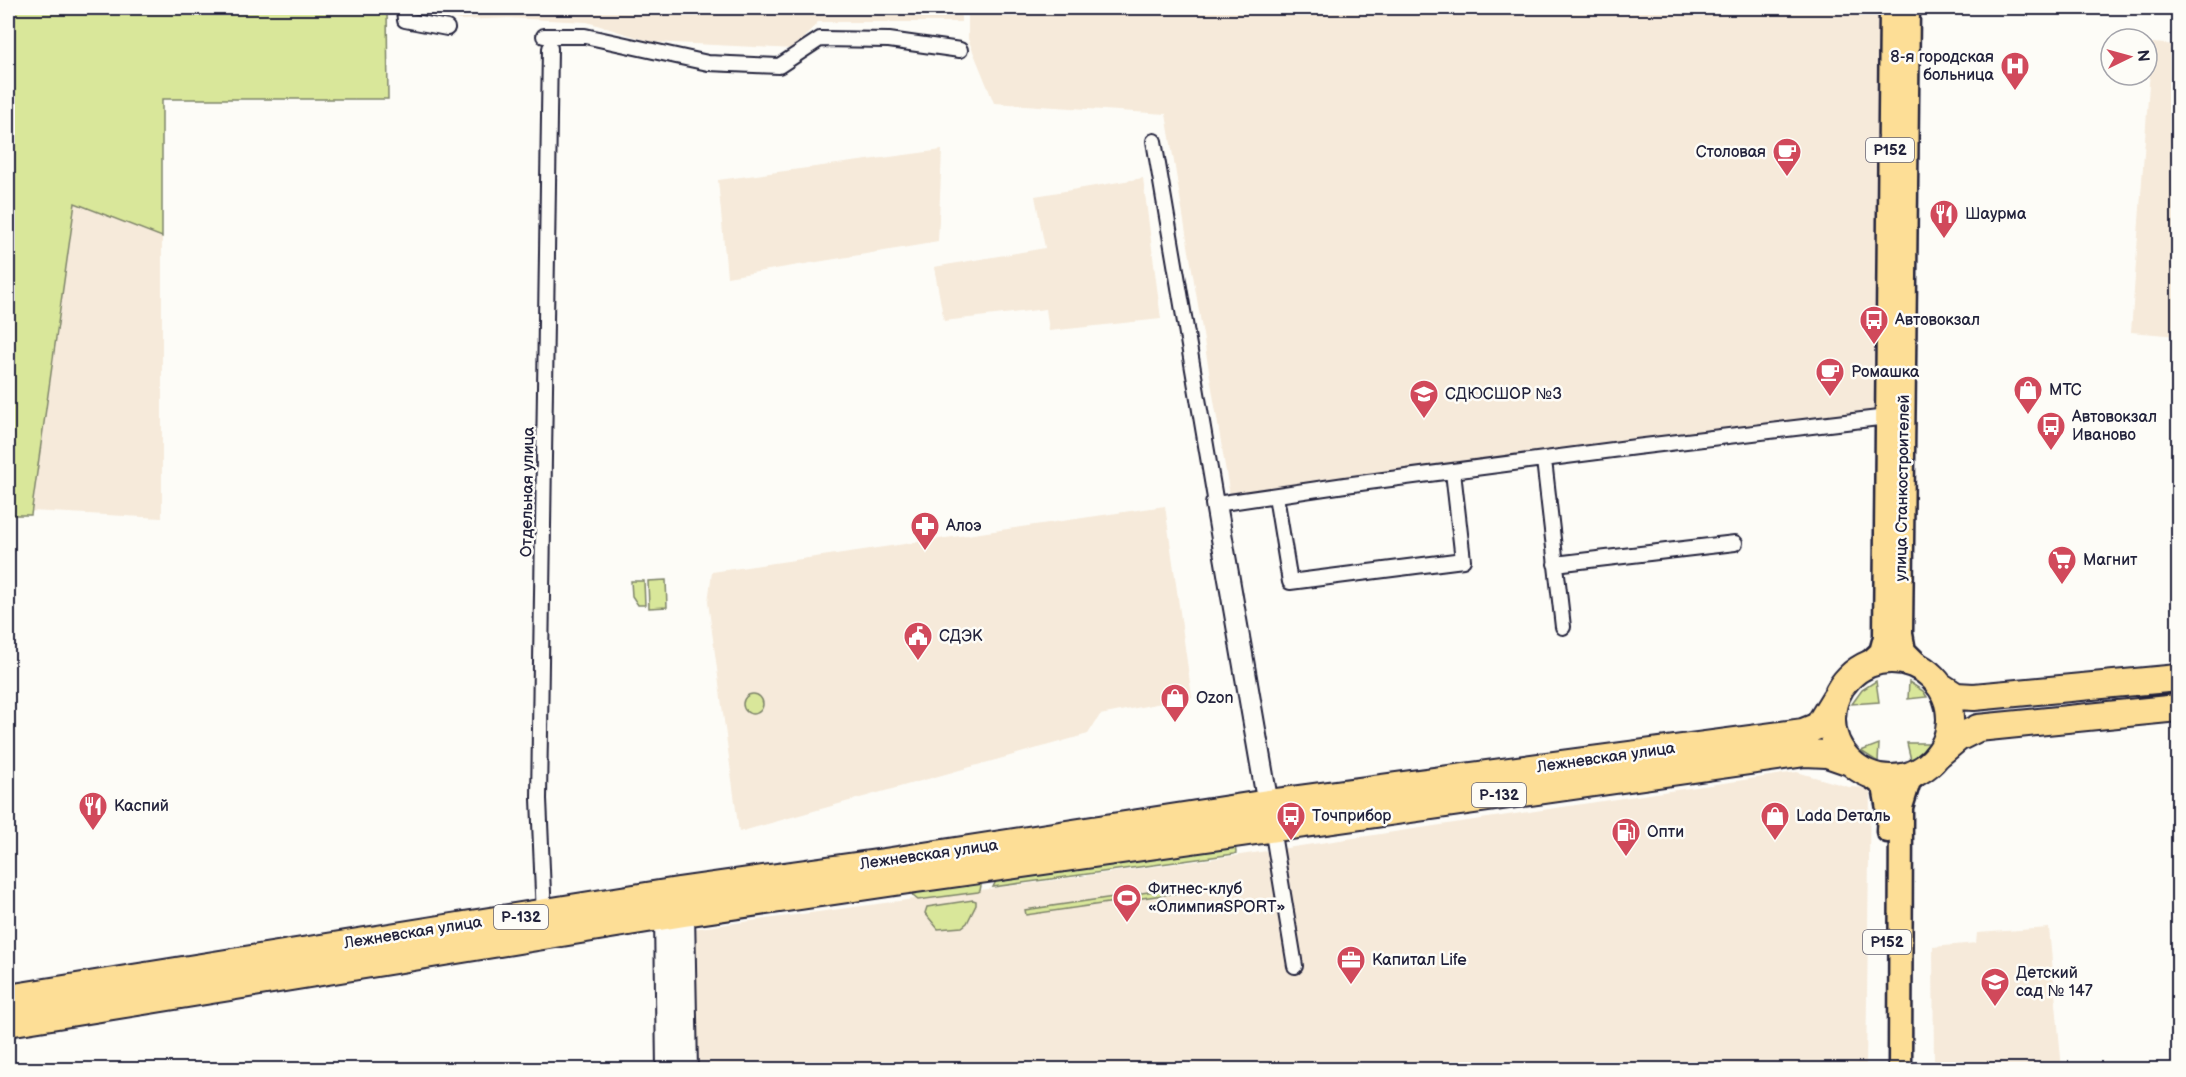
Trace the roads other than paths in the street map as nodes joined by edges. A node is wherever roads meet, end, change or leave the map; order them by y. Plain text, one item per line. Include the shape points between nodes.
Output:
1 (404, 8) edge
2 (1891, 8) edge
3 (1908, 8) edge
4 (447, 28) dead end
5 (960, 50) dead end
6 (1154, 141) dead end
7 (1887, 417) junction
8 (1544, 460) junction
9 (1453, 472) junction
10 (1276, 496) junction
11 (1216, 504) junction
12 (1736, 543) dead end
13 (1555, 564) junction
14 (1563, 627) dead end
15 (1868, 664) junction
16 (2178, 678) edge
17 (1932, 679) junction
18 (1835, 698) junction
19 (2178, 708) edge
20 (1930, 762) junction
21 (1859, 768) junction
22 (1270, 815) junction
23 (676, 907) junction
24 (545, 924) junction
25 (1295, 966) dead end
26 (8, 998) edge
27 (8, 1023) edge
28 (667, 1070) edge
29 (687, 1070) edge
30 (1887, 1070) edge
31 (1900, 1070) edge

1 - 4 street via 405,20
2 - 7 main road, улица Станкостроителей / Р152
3 - 17 main road, улица Станкостроителей / Р152 via 1901,634 1904,651
5 - 24 street, Отдельная улица via 889,40 820,39 778,66 708,63 585,36 547,42 539,799
6 - 11 street
7 - 8 street
7 - 15 main road, улица Станкостроителей / Р152 via 1884,643 1879,655
8 - 9 street
8 - 13 street
9 - 10 street
9 - 10 street via 1463,560 1290,582
10 - 11 street
11 - 22 main road
12 - 13 street
13 - 14 street
15 - 17 highway via 1901,662
15 - 18 highway via 1849,679
16 - 17 highway via 1974,698 1956,696
17 - 20 highway via 1948,705 1949,720 1948,734
18 - 21 highway via 1834,732 1843,753
18 - 22 highway, Лежневская улица / Р-132 via 1818,726 1803,732
19 - 20 highway via 1978,728 1958,738
20 - 21 highway via 1898,778 1882,777
20 - 31 main road, Р152 via 1909,781 1901,807
21 - 22 highway, Лежневская улица / Р-132 via 1827,754 1805,753
21 - 30 main road, Р152 via 1884,786 1889,815
22 - 23 highway, Лежневская улица / Р-132
22 - 25 street
23 - 24 highway, Лежневская улица / Р-132
23 - 28 main road
23 - 29 main road
24 - 26 highway, Лежневская улица / Р-132
24 - 27 highway, Лежневская улица / Р-132

